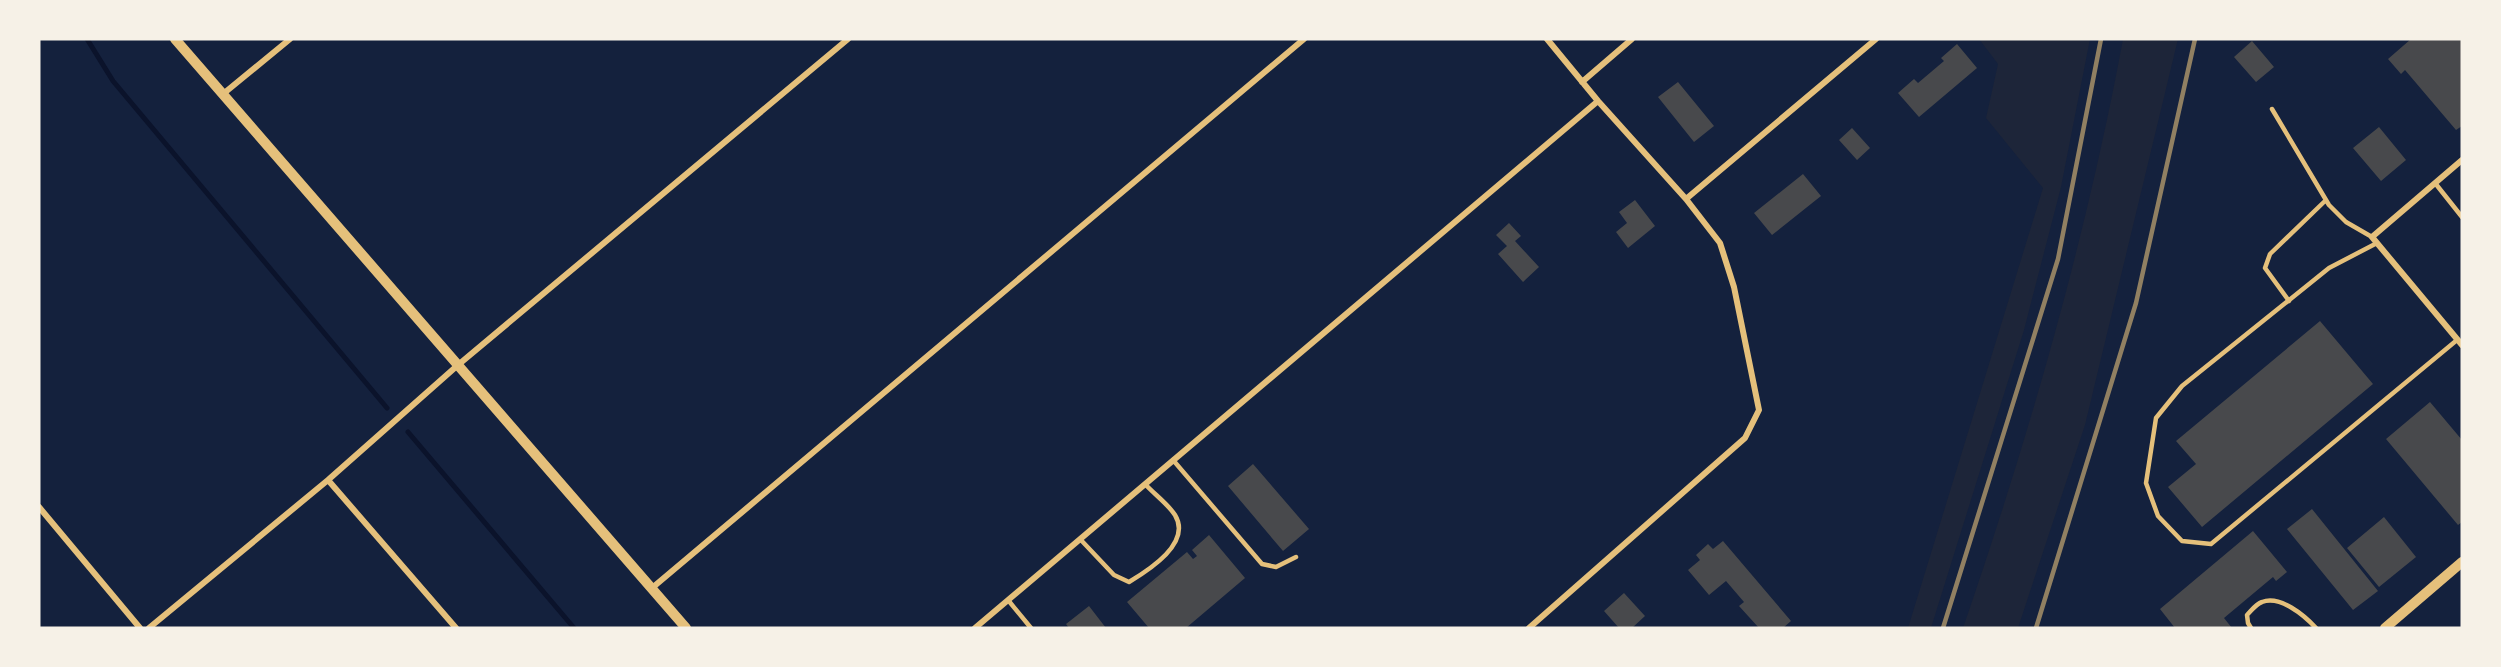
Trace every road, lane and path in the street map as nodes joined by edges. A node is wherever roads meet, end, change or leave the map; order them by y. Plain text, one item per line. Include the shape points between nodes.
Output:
1 (175, 39) edge
2 (290, 39) edge
3 (848, 39) edge
4 (1304, 39) edge
5 (1547, 39) edge
6 (1632, 39) edge
7 (1876, 39) edge
8 (1582, 82) junction
9 (223, 94) junction
10 (1598, 101) junction
11 (2272, 109) dead end
12 (2462, 160) edge
13 (2434, 183) junction
14 (1686, 199) junction
15 (2325, 200) junction
16 (2462, 218) edge
17 (2372, 237) junction
18 (2377, 243) junction
19 (2289, 301) junction
20 (2460, 342) edge
21 (458, 365) junction
22 (1173, 460) junction
23 (328, 480) junction
24 (1145, 484) junction
25 (39, 507) edge
26 (1080, 539) junction
27 (1296, 557) dead end
28 (2462, 562) edge
29 (652, 588) junction
30 (1008, 600) junction
31 (140, 628) edge
32 (149, 628) edge
33 (456, 628) edge
34 (686, 628) edge
35 (975, 628) edge
36 (1031, 628) edge
37 (1529, 628) edge
38 (2251, 628) edge
39 (2316, 628) edge
40 (2385, 628) edge

1 - 9 street
2 - 9 street
3 - 21 street
4 - 29 street
5 - 8 street
6 - 8 street
7 - 14 street
8 - 10 street
9 - 21 street
10 - 14 street
10 - 22 street
11 - 15 lane
12 - 13 street
13 - 16 lane
13 - 17 street
14 - 37 street via 1720,243 1734,287 1760,410 1745,438
15 - 17 lane via 2346,222
15 - 19 lane via 2270,254 2265,268
17 - 18 street
18 - 19 lane via 2329,268
18 - 20 street
19 - 20 lane via 2182,386 2156,418 2146,483 2158,516 2182,541 2211,544
21 - 23 street
21 - 29 street
22 - 24 street
22 - 27 lane via 1262,564 1276,567
23 - 32 street
23 - 33 street
24 - 26 street
24 - 26 lane via 1175,515 1179,529 1174,544 1149,570 1129,582 1121,579
25 - 31 street
26 - 30 street
28 - 40 street
29 - 34 street
30 - 35 street
30 - 36 lane
38 - 39 lane via 2247,615 2259,603 2271,600 2289,607

